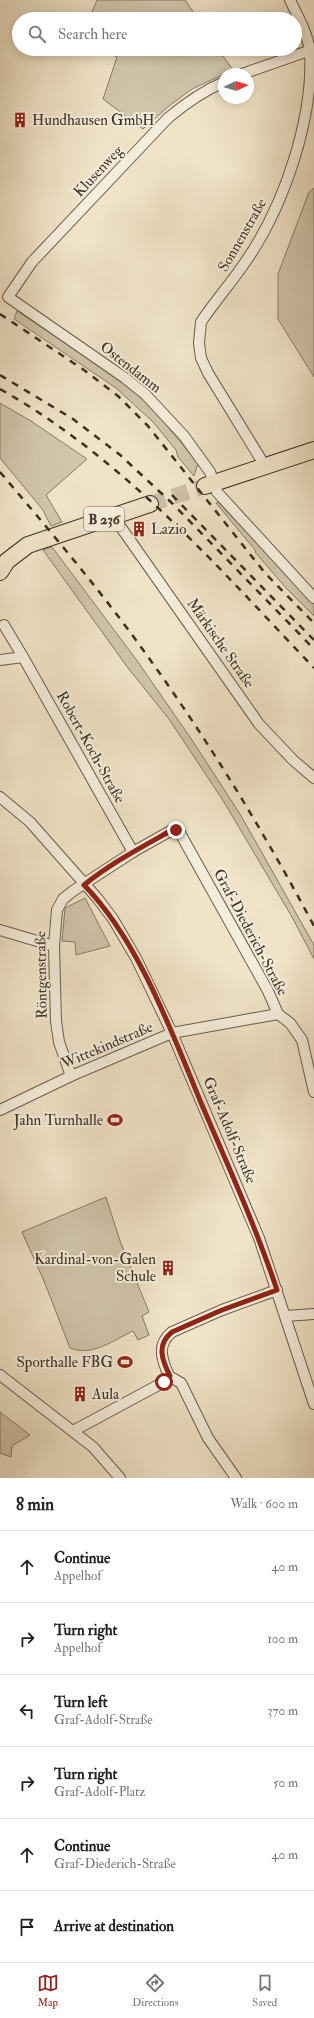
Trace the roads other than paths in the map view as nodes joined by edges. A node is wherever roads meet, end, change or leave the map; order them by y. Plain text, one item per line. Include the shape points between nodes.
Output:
1 (290, 0) edge
2 (295, 12) edge
3 (302, 27) edge
4 (312, 49) edge
5 (302, 53) edge
6 (292, 56) edge
7 (254, 70) edge
8 (218, 85) edge
9 (8, 297) joint
10 (314, 450) edge
11 (265, 466) junction
12 (210, 485) junction
13 (150, 504) tunnel mouth
14 (113, 516) junction
15 (0, 572) edge
16 (314, 598) edge
17 (4, 625) dead end
18 (23, 657) junction
19 (0, 660) edge
20 (314, 778) edge
21 (0, 797) edge
22 (132, 852) junction
23 (84, 885) junction
24 (0, 930) edge
25 (54, 946) junction
26 (278, 1014) junction
27 (172, 1033) junction
28 (71, 1076) junction
29 (314, 1092) edge
30 (0, 1110) edge
31 (277, 1290) junction
32 (314, 1314) edge
33 (286, 1316) junction
34 (0, 1375) edge
35 (170, 1376) junction
36 (314, 1404) edge
37 (73, 1431) junction
38 (120, 1478) edge
39 (236, 1478) edge

1 - 2 street, Sonnenstraße
3 - 4 street, Sonnenstraße
4 - 5 street
4 - 11 street, Sonnenstraße via 307,122 284,190 272,217 247,260 201,322 199,332 200,350 208,373
6 - 7 street
8 - 9 street, Klusenweg via 186,103 168,118 32,262
9 - 12 street, Ostendamm via 145,394 184,436 210,472
10 - 11 main road
11 - 12 main road
12 - 16 street, Ostendamm
13 - 14 main road, B 236
14 - 15 main road, B 236 via 28,544 7,561
14 - 20 street, Märkische Straße via 260,724 293,760
17 - 18 street, Robert-Koch-Straße
18 - 19 street
18 - 22 street, Robert-Koch-Straße
21 - 23 street, Graf-Adolf-Straße via 30,822
22 - 23 street, Graf-Diederich-Straße
22 - 26 street, Graf-Diederich-Straße via 172,830 180,833 268,991
23 - 25 street, Röntgenstraße via 63,899 57,910
23 - 27 street, Graf-Adolf-Straße via 113,919 136,958
24 - 25 street
25 - 28 street, Röntgenstraße via 56,1021 59,1042
26 - 27 street, Wittekindstraße
26 - 29 street, Graf-Diederich-Straße via 290,1023 302,1040
27 - 28 street, Wittekindstraße
27 - 31 street, Graf-Adolf-Straße via 256,1232
28 - 30 street, Wittekindstraße
31 - 33 street, Graf-Adolf-Straße
31 - 35 street via 172,1332 166,1337 161,1348 163,1362
32 - 33 street
33 - 36 street, Graf-Adolf-Straße
34 - 37 street
35 - 37 street via 164,1382
35 - 39 street via 181,1384 208,1438
37 - 38 street via 93,1447

